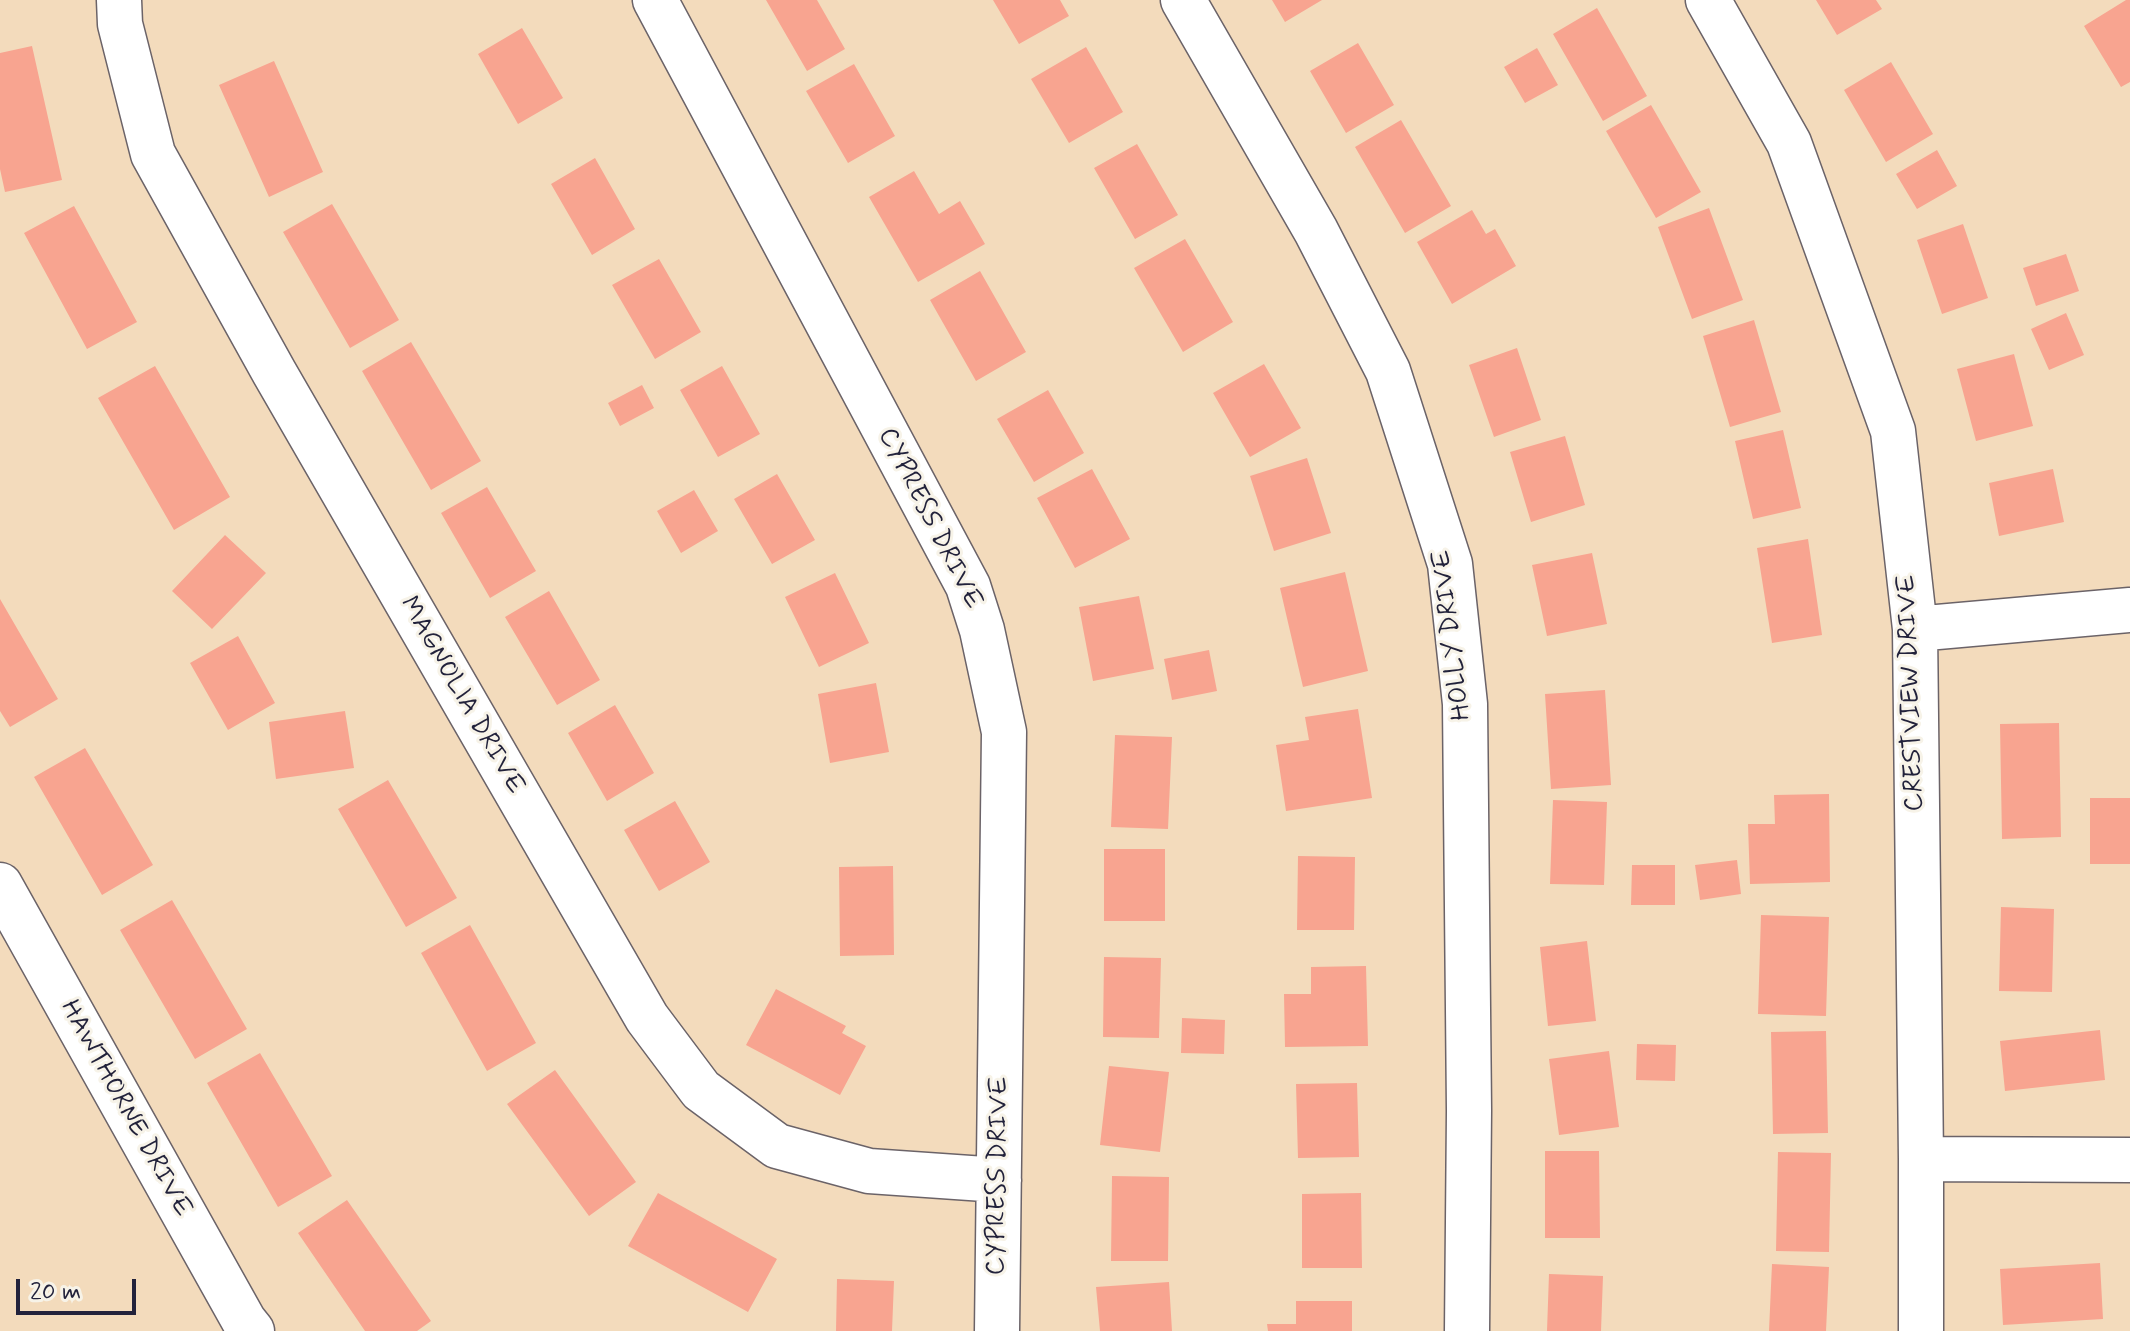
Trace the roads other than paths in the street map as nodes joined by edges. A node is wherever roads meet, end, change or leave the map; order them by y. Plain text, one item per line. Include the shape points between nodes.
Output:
1 (119, 0) edge
2 (655, 0) edge
3 (1183, 0) edge
4 (1708, 0) edge
5 (2130, 610) edge
6 (1915, 629) junction
7 (0, 885) edge
8 (1921, 1159) junction
9 (2130, 1160) edge
10 (999, 1180) junction
11 (252, 1331) edge
12 (997, 1331) edge
13 (1467, 1331) edge
14 (1921, 1331) edge

1 - 10 street, MAGNOLIA DRIVE via 120,24 153,154 647,1018 701,1090 777,1146 869,1171
2 - 10 street, CYPRESS DRIVE via 968,586 982,630 1004,732
3 - 13 street, HOLLY DRIVE via 1316,231 1388,371 1450,564 1465,704
4 - 6 street, CRESTVIEW DRIVE via 1789,143 1893,431
5 - 6 street
6 - 8 street, CRESTVIEW DRIVE
7 - 11 street, HAWTHORNE DRIVE
8 - 9 street
8 - 14 street, CRESTVIEW DRIVE
10 - 12 street, CYPRESS DRIVE

